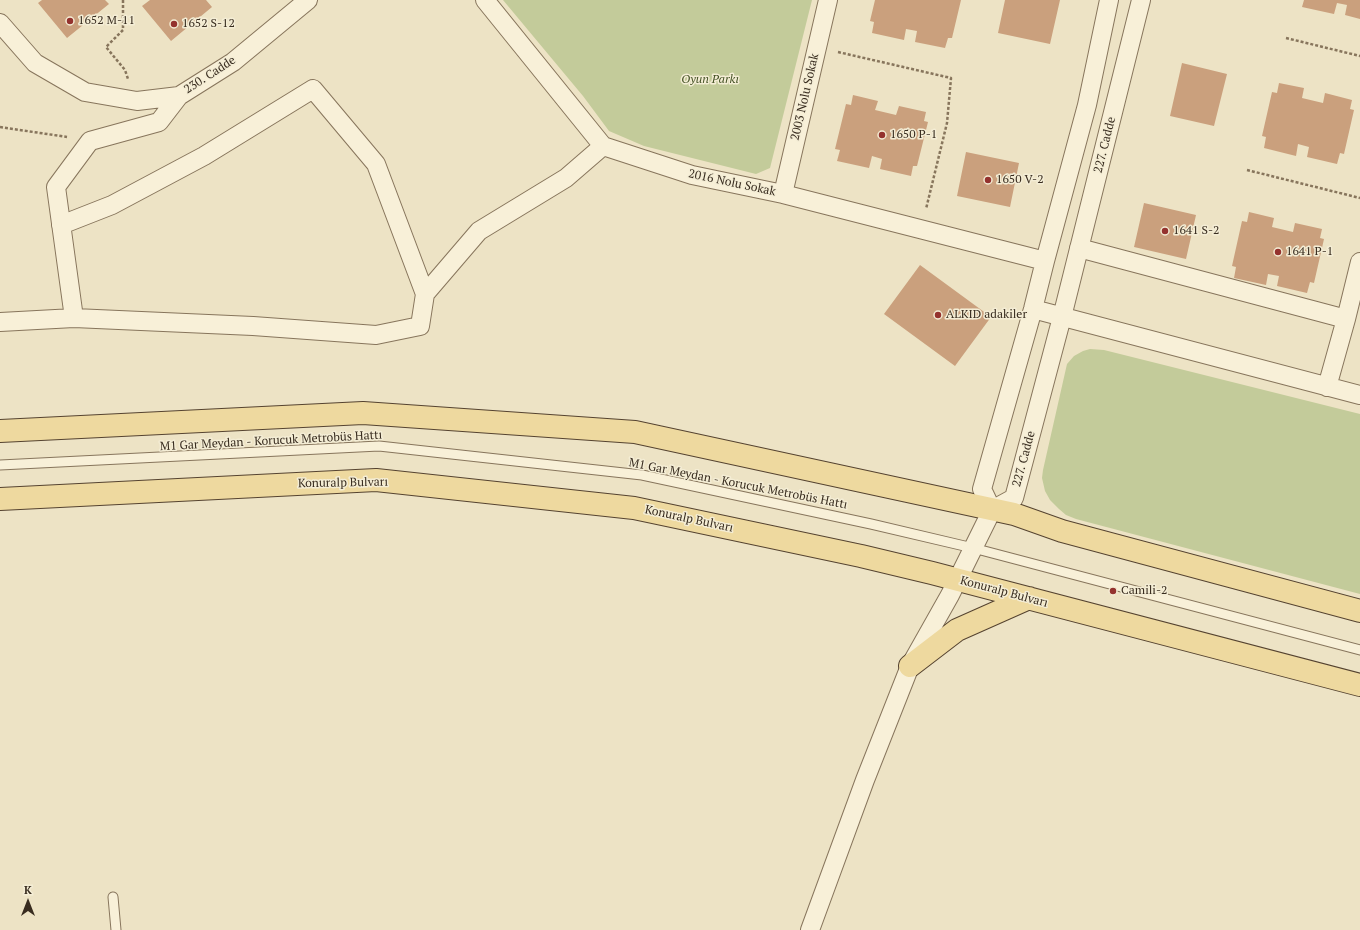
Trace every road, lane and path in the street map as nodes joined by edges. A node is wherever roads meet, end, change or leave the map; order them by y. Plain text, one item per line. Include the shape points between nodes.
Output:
1 (123, 0) edge
2 (308, 0) edge
3 (485, 0) edge
4 (828, 0) edge
5 (1110, 0) edge
6 (1141, 0) edge
7 (0, 23) edge
8 (1286, 38) dead end
9 (816, 48) junction
10 (1360, 56) edge
11 (178, 96) junction
12 (137, 102) junction
13 (0, 127) edge
14 (90, 141) junction
15 (603, 146) junction
16 (1246, 170) dead end
17 (783, 194) junction
18 (1360, 198) edge
19 (61, 225) junction
20 (922, 229) junction
21 (1079, 248) junction
22 (1045, 261) junction
23 (1360, 262) edge
24 (425, 294) junction
25 (1033, 309) junction
26 (1062, 317) junction
27 (74, 318) junction
28 (1346, 319) junction
29 (0, 322) edge
30 (1327, 387) junction
31 (1360, 395) edge
32 (0, 432) edge
33 (0, 465) edge
34 (0, 499) edge
35 (992, 510) junction
36 (974, 548) junction
37 (958, 580) junction
38 (1030, 598) junction
39 (1360, 611) edge
40 (1360, 650) edge
41 (910, 666) junction
42 (1360, 686) edge
43 (114, 897) dead end
44 (116, 930) edge
45 (810, 930) edge

1 - 12 path via 122,30 106,47 125,70
2 - 11 street, 230. Cadde via 233,62
3 - 15 street
4 - 9 street, 2003 Nolu Sokak
5 - 22 street via 1087,105
6 - 21 street, 227. Cadde
7 - 12 street, 230. Cadde via 35,63 85,92
8 - 10 path
9 - 17 street, 2003 Nolu Sokak
9 - 20 path via 951,78 947,123
11 - 12 street, 230. Cadde
11 - 14 street via 159,122
13 - 14 path
14 - 19 street via 56,187
15 - 17 street, 2016 Nolu Sokak via 692,175
15 - 24 street via 566,178 479,231
16 - 18 path
17 - 20 street, 2016 Nolu Sokak
19 - 24 street via 112,205 204,156 313,89 376,164
19 - 27 street
20 - 22 street, 2016 Nolu Sokak
21 - 26 street, 227. Cadde
21 - 28 street
22 - 25 street
23 - 28 street
24 - 27 street via 420,326 376,335 253,326
25 - 26 street
25 - 35 street via 982,489
26 - 30 street
26 - 35 street, 227. Cadde via 1014,498
27 - 29 street
28 - 30 street
30 - 31 street
32 - 35 main road via 364,414 635,432
33 - 36 lane, M1 Gar Meydan - Korucuk Metrobüs Hattı via 379,446 642,475
34 - 37 main road, Konuralp Bulvarı via 376,480 634,508
35 - 36 street
35 - 39 main road
36 - 37 street
36 - 40 lane, M1 Gar Meydan - Korucuk Metrobüs Hattı
37 - 38 main road, Konuralp Bulvarı
37 - 41 street
38 - 41 main road via 957,630
38 - 42 main road, Konuralp Bulvarı
41 - 45 street
43 - 44 lane

